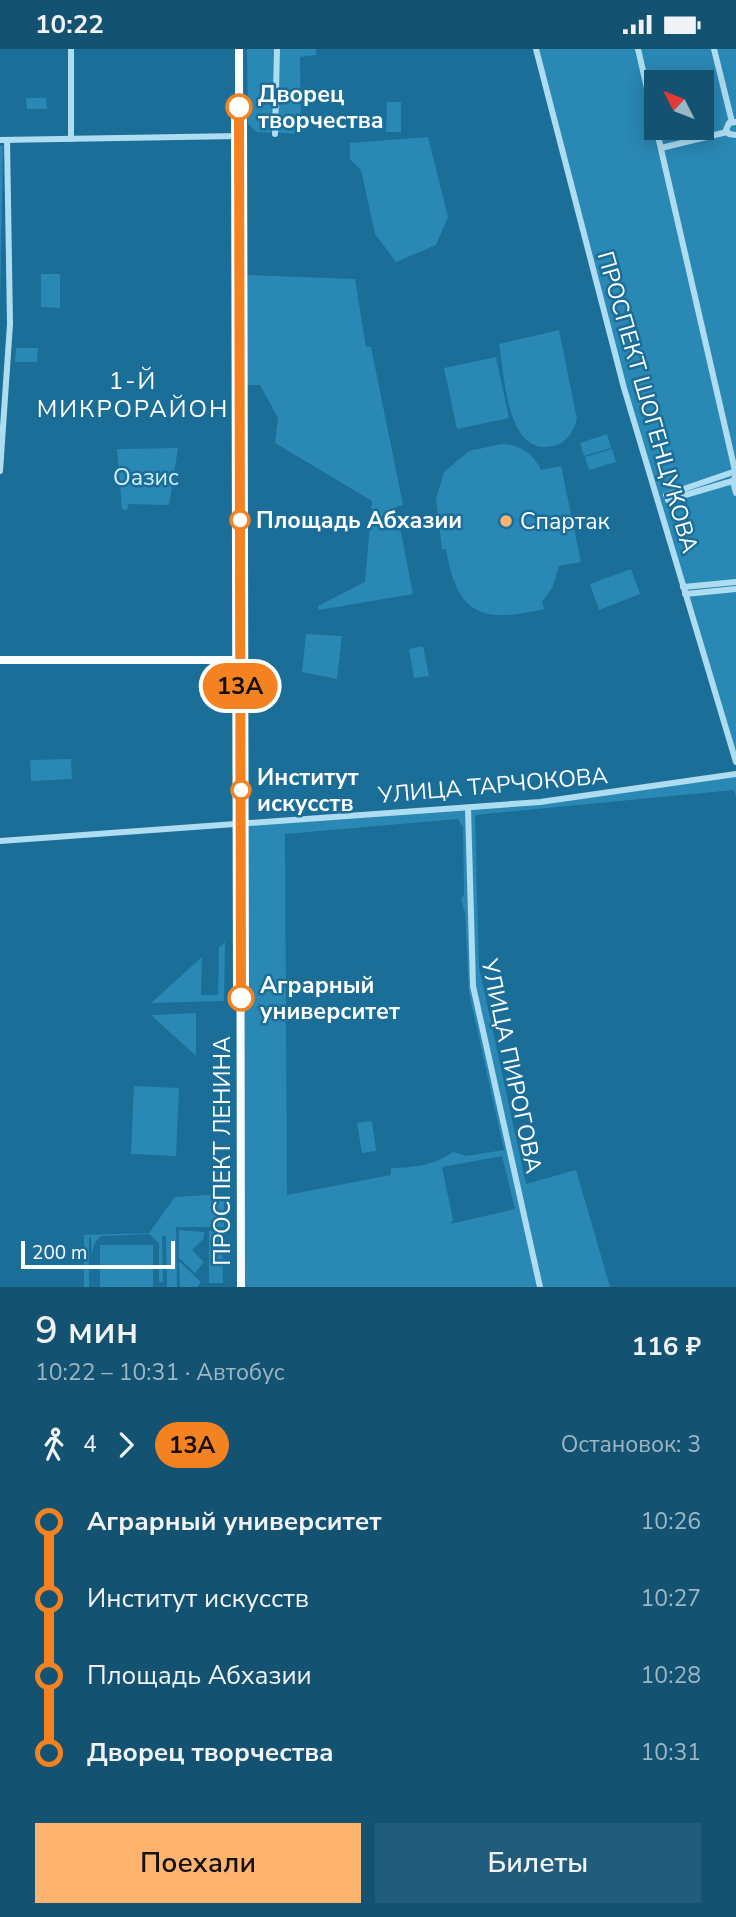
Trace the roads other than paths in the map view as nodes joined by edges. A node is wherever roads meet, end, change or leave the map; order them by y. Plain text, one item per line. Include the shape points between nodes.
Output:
1 (71, 49) edge
2 (239, 49) edge
3 (277, 49) edge
4 (536, 49) edge
5 (638, 49) edge
6 (715, 49) edge
7 (734, 122) edge
8 (275, 134) dead end
9 (732, 134) edge
10 (239, 136) junction
11 (71, 139) junction
12 (4, 140) edge
13 (736, 144) edge
14 (661, 148) junction
15 (0, 471) edge
16 (735, 471) edge
17 (735, 481) edge
18 (736, 493) edge
19 (736, 582) edge
20 (736, 589) edge
21 (684, 591) junction
22 (0, 660) edge
23 (240, 660) junction
24 (736, 762) edge
25 (736, 774) edge
26 (468, 808) junction
27 (241, 824) junction
28 (0, 841) edge
29 (241, 1287) edge
30 (540, 1287) edge

1 - 11 street
2 - 10 main road, ПРОСПЕКТ ЛЕНИНА
3 - 8 street
4 - 21 street, ПРОСПЕКТ ШОГЕНЦУКОВА via 610,338
5 - 14 street
6 - 7 street
7 - 9 street via 726,127
9 - 13 street
9 - 14 street
10 - 11 street
10 - 23 main road, ПРОСПЕКТ ЛЕНИНА
11 - 12 street
12 - 15 street via 10,324
14 - 16 street
16 - 17 street
16 - 17 street via 667,497
17 - 18 street
19 - 21 street
20 - 21 street
21 - 24 street, ПРОСПЕКТ ШОГЕНЦУКОВА
22 - 23 main road
23 - 27 main road, ПРОСПЕКТ ЛЕНИНА
25 - 26 street, УЛИЦА ТАРЧОКОВА
26 - 27 street, УЛИЦА ТАРЧОКОВА
26 - 30 street, УЛИЦА ПИРОГОВА via 473,986
27 - 28 street, УЛИЦА ТАРЧОКОВА
27 - 29 main road, ПРОСПЕКТ ЛЕНИНА

